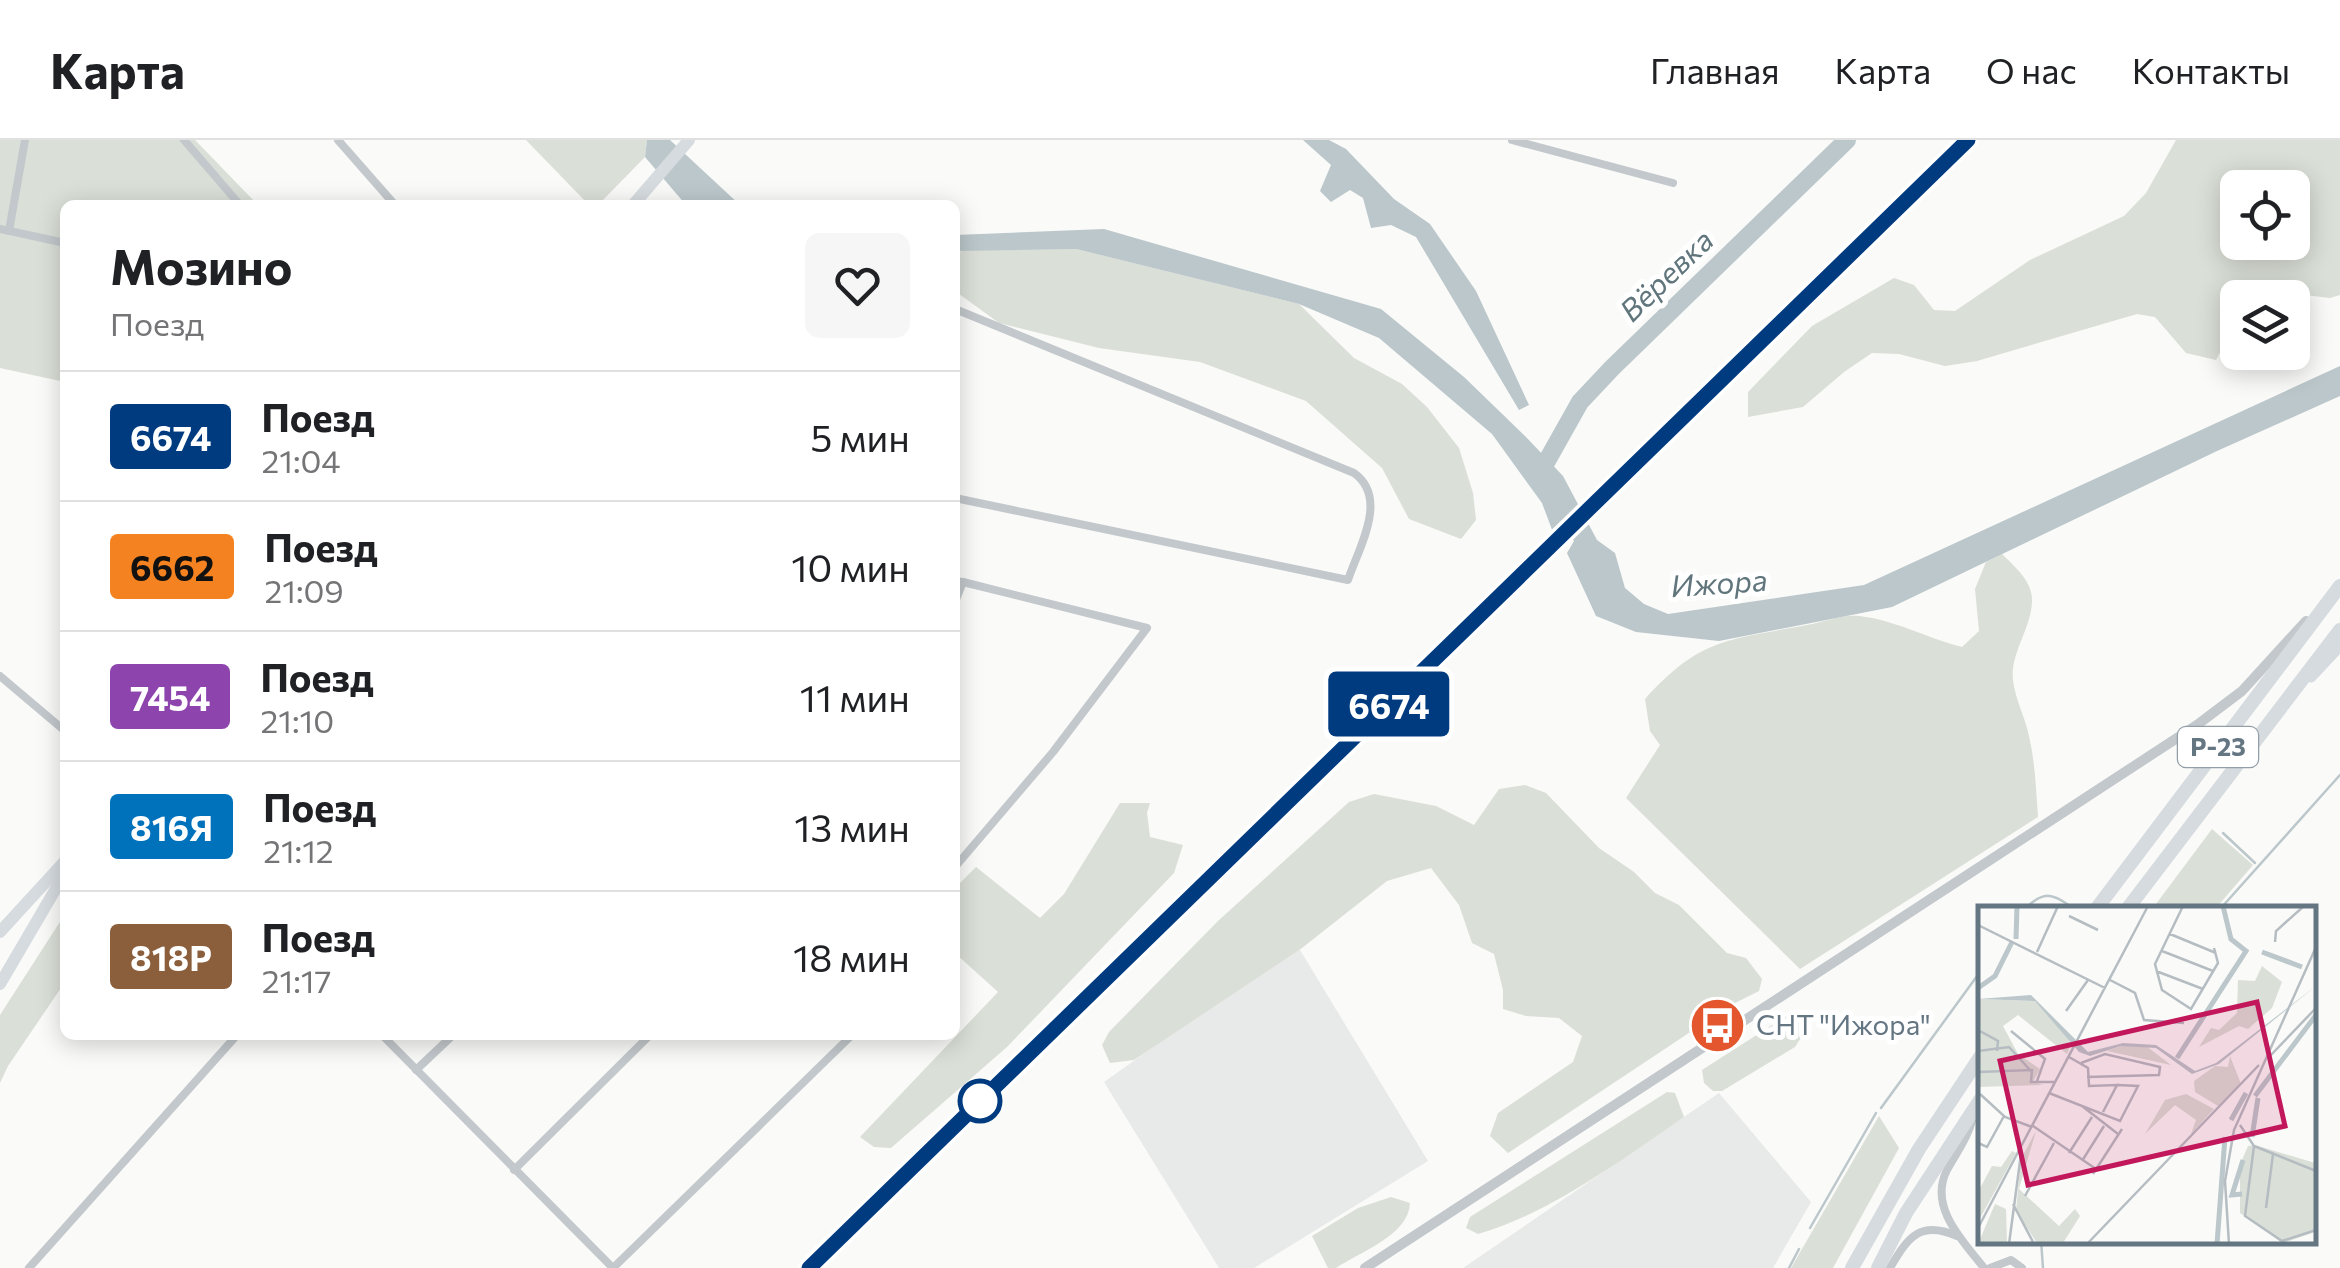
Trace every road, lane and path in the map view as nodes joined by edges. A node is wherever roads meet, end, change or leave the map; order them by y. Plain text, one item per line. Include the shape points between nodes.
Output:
1 (25, 140) edge
2 (184, 140) edge
3 (338, 140) edge
4 (689, 140) edge
5 (1512, 140) edge
6 (1674, 183) dead end
7 (236, 200) edge
8 (391, 200) edge
9 (638, 200) edge
10 (4, 230) edge
11 (60, 242) edge
12 (960, 311) edge
13 (960, 499) edge
14 (960, 581) edge
15 (2340, 586) edge
16 (2340, 630) edge
17 (2340, 646) edge
18 (0, 676) edge
19 (60, 727) edge
20 (2265, 728) junction
21 (960, 861) edge
22 (60, 866) edge
23 (60, 882) edge
24 (2099, 906) edge
25 (2130, 906) edge
26 (0, 932) edge
27 (0, 984) edge
28 (233, 1040) edge
29 (387, 1040) edge
30 (447, 1040) edge
31 (645, 1040) edge
32 (847, 1040) edge
33 (1978, 1060) edge
34 (416, 1070) junction
35 (1978, 1103) edge
36 (514, 1170) junction
37 (1962, 1238) junction
38 (29, 1268) edge
39 (1366, 1268) edge
40 (1852, 1268) edge
41 (1878, 1268) edge
42 (1890, 1268) edge
43 (1987, 1268) edge
44 (2022, 1268) edge

1 - 10 street
2 - 7 street
3 - 8 street
4 - 9 main road
5 - 6 street
10 - 11 street
12 - 13 street via 1354,473 1372,493 1372,508 1348,580
14 - 21 street via 1147,628
15 - 24 highway, Р-23
15 - 39 street via 2242,691 2196,725
16 - 20 highway, Р-23
17 - 20 main road
18 - 19 street
20 - 25 highway, Р-23
22 - 26 main road
23 - 27 main road
28 - 38 street
29 - 34 street
30 - 34 street
31 - 36 street
32 - 36 street via 613,1268
33 - 40 highway
34 - 36 street
35 - 37 street via 1942,1184 1944,1211
35 - 41 highway
37 - 42 street via 1942,1230 1917,1233
37 - 43 street
43 - 44 street via 2011,1260

